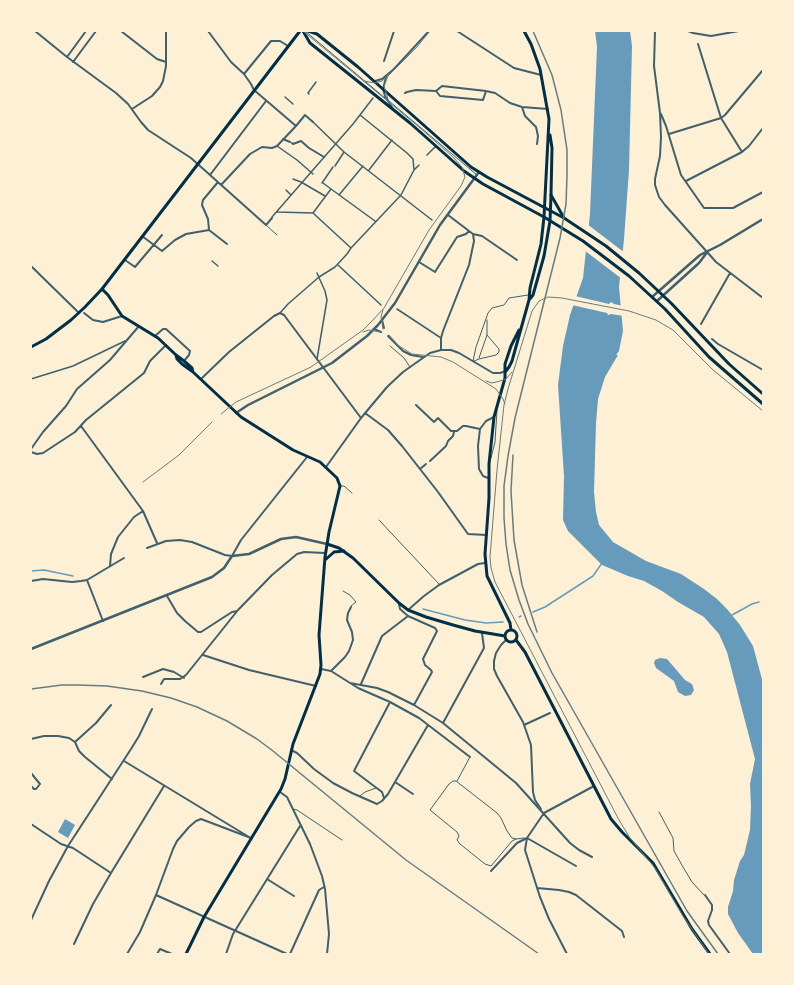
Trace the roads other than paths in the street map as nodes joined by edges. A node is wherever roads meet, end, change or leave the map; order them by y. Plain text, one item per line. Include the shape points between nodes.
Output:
1 (35, 31) edge
2 (86, 31) edge
3 (96, 31) edge
4 (121, 31) edge
5 (166, 31) edge
6 (208, 31) edge
7 (303, 31) edge
8 (308, 31) edge
9 (394, 31) edge
10 (429, 31) edge
11 (457, 31) edge
12 (524, 31) edge
13 (655, 31) edge
14 (688, 31) edge
15 (739, 31) edge
16 (698, 44) dead end
17 (288, 46) junction
18 (67, 58) junction
19 (384, 61) dead end
20 (73, 62) junction
21 (166, 62) junction
22 (763, 70) edge
23 (244, 74) junction
24 (541, 75) junction
25 (387, 76) junction
26 (373, 81) junction
27 (316, 82) dead end
28 (254, 90) junction
29 (383, 90) junction
30 (436, 91) junction
31 (486, 91) junction
32 (405, 93) dead end
33 (309, 94) dead end
34 (285, 96) dead end
35 (373, 98) dead end
36 (386, 99) junction
37 (266, 101) junction
38 (293, 104) dead end
39 (522, 107) junction
40 (132, 109) junction
41 (548, 109) junction
42 (395, 111) junction
43 (660, 113) junction
44 (360, 115) junction
45 (721, 118) junction
46 (313, 122) joint
47 (296, 126) junction
48 (549, 128) junction
49 (763, 128) edge
50 (669, 134) junction
51 (283, 138) junction
52 (392, 140) junction
53 (336, 144) junction
54 (537, 144) dead end
55 (277, 146) junction
56 (436, 146) junction
57 (344, 152) junction
58 (742, 152) junction
59 (428, 155) dead end
60 (324, 157) junction
61 (197, 164) junction
62 (363, 166) junction
63 (420, 168) dead end
64 (369, 170) junction
65 (414, 170) junction
66 (310, 172) junction
67 (313, 174) dead end
68 (210, 175) junction
69 (477, 175) junction
70 (293, 179) dead end
71 (686, 181) junction
72 (218, 182) junction
73 (301, 182) junction
74 (221, 185) junction
75 (331, 189) junction
76 (286, 190) dead end
77 (763, 192) edge
78 (291, 195) junction
79 (340, 195) junction
80 (400, 195) junction
81 (325, 196) junction
82 (551, 196) junction
83 (545, 207) junction
84 (551, 210) junction
85 (276, 212) junction
86 (313, 213) junction
87 (448, 215) junction
88 (544, 217) junction
89 (272, 218) joint
90 (564, 218) junction
91 (763, 219) edge
92 (432, 220) dead end
93 (550, 220) junction
94 (376, 221) junction
95 (266, 225) junction
96 (209, 230) junction
97 (468, 231) junction
98 (162, 234) dead end
99 (473, 234) junction
100 (277, 235) dead end
101 (142, 236) junction
102 (227, 244) dead end
103 (153, 245) junction
104 (351, 248) junction
105 (708, 252) junction
106 (124, 259) junction
107 (517, 260) dead end
108 (212, 261) dead end
109 (419, 262) junction
110 (338, 265) junction
111 (31, 266) edge
112 (218, 266) dead end
113 (317, 273) dead end
114 (730, 273) junction
115 (319, 277) junction
116 (102, 289) junction
117 (659, 290) junction
118 (528, 295) junction
119 (664, 295) junction
120 (652, 297) junction
121 (763, 298) edge
122 (529, 300) junction
123 (376, 301) junction
124 (657, 301) junction
125 (373, 304) dead end
126 (381, 305) dead end
127 (397, 309) dead end
128 (79, 313) junction
129 (84, 313) dead end
130 (280, 313) junction
131 (122, 316) junction
132 (487, 318) junction
133 (382, 320) junction
134 (701, 324) dead end
135 (138, 326) junction
136 (384, 328) dead end
137 (374, 329) junction
138 (381, 332) dead end
139 (487, 335) junction
140 (155, 336) junction
141 (388, 336) dead end
142 (441, 338) junction
143 (712, 339) dead end
144 (127, 340) junction
145 (166, 345) junction
146 (31, 346) edge
147 (390, 346) dead end
148 (441, 350) junction
149 (176, 355) junction
150 (424, 357) junction
151 (479, 359) junction
152 (184, 360) junction
153 (317, 360) junction
154 (473, 361) junction
155 (410, 367) junction
156 (323, 368) junction
157 (763, 370) edge
158 (506, 371) junction
159 (193, 372) junction
160 (31, 378) edge
161 (201, 380) junction
162 (763, 394) edge
163 (763, 404) edge
164 (416, 405) dead end
165 (496, 406) junction
166 (236, 413) junction
167 (365, 413) junction
168 (494, 417) junction
169 (361, 418) junction
170 (81, 426) junction
171 (480, 430) junction
172 (454, 432) junction
173 (31, 450) edge
174 (307, 457) junction
175 (430, 461) dead end
176 (426, 464) dead end
177 (489, 464) junction
178 (326, 467) junction
179 (420, 469) junction
180 (489, 479) junction
181 (340, 486) junction
182 (352, 493) dead end
183 (143, 511) junction
184 (379, 520) dead end
185 (486, 534) junction
186 (157, 544) junction
187 (327, 544) junction
188 (147, 548) dead end
189 (344, 551) junction
190 (325, 554) junction
191 (232, 556) junction
192 (124, 558) dead end
193 (325, 560) junction
194 (485, 563) junction
195 (110, 566) junction
196 (87, 580) junction
197 (31, 581) edge
198 (439, 585) junction
199 (343, 591) dead end
200 (167, 596) junction
201 (398, 603) junction
202 (351, 607) joint
203 (238, 610) junction
204 (408, 610) junction
205 (408, 616) junction
206 (103, 621) junction
207 (511, 630) junction
208 (482, 632) junction
209 (505, 636) junction
210 (506, 640) junction
211 (516, 640) junction
212 (31, 649) edge
213 (203, 654) junction
214 (321, 669) junction
215 (331, 671) junction
216 (143, 677) dead end
217 (184, 678) junction
218 (350, 683) junction
219 (161, 684) dead end
220 (361, 684) junction
221 (316, 686) junction
222 (390, 702) junction
223 (111, 705) dead end
224 (414, 705) junction
225 (152, 709) dead end
226 (550, 713) dead end
227 (443, 723) junction
228 (428, 725) junction
229 (524, 725) junction
230 (31, 739) edge
231 (75, 742) junction
232 (291, 750) junction
233 (470, 757) joint
234 (124, 761) junction
235 (31, 773) edge
236 (112, 779) junction
237 (456, 781) junction
238 (395, 782) junction
239 (31, 786) edge
240 (164, 786) junction
241 (594, 786) junction
242 (377, 788) junction
243 (280, 792) junction
244 (413, 794) dead end
245 (360, 796) junction
246 (384, 798) junction
247 (293, 809) junction
248 (659, 812) dead end
249 (544, 813) junction
250 (31, 824) edge
251 (301, 825) junction
252 (252, 838) junction
253 (527, 838) junction
254 (516, 839) junction
255 (342, 840) dead end
256 (68, 846) junction
257 (592, 857) dead end
258 (576, 866) dead end
259 (492, 871) dead end
260 (111, 873) junction
261 (267, 879) junction
262 (324, 887) junction
263 (537, 888) junction
264 (156, 895) junction
265 (294, 896) dead end
266 (705, 896) joint
267 (204, 917) junction
268 (31, 920) edge
269 (235, 931) junction
270 (624, 937) dead end
271 (74, 944) dead end
272 (127, 954) edge
273 (157, 954) edge
274 (172, 954) edge
275 (186, 954) edge
276 (226, 954) edge
277 (288, 954) edge
278 (327, 954) edge
279 (567, 954) edge
280 (710, 954) edge
281 (730, 954) edge

1 - 18 street
2 - 18 street
3 - 20 street
4 - 21 street via 157,59
5 - 21 street
6 - 23 street via 231,62
7 - 17 main road
7 - 36 lane
7 - 42 main road via 310,43
8 - 26 main road via 317,34
9 - 19 street
10 - 25 street
11 - 24 street via 510,66
12 - 24 main road
13 - 43 street via 655,72
14 - 15 street via 711,36
16 - 45 street
17 - 23 street via 280,41 271,41
17 - 28 main road
18 - 20 street
20 - 40 street via 116,93
21 - 40 street via 160,87 152,96
22 - 45 street
23 - 28 street
24 - 41 main road
25 - 26 street via 379,81
25 - 29 street
26 - 29 main road
27 - 33 street
28 - 37 street
28 - 61 main road
29 - 36 street
29 - 69 main road
30 - 31 street via 442,86
30 - 31 street via 440,96 483,100
30 - 32 street via 416,90
31 - 39 street
34 - 38 street
35 - 44 street
36 - 42 street
36 - 69 lane
37 - 47 street
37 - 68 street
39 - 41 street
39 - 54 street via 525,116 536,127
40 - 61 street via 148,130
41 - 48 main road
42 - 56 main road
43 - 50 street
43 - 105 street via 662,137 655,179 657,192 665,205
44 - 52 street
44 - 53 street
45 - 50 street
45 - 58 street
46 - 47 street via 305,115
46 - 53 street
47 - 51 street
48 - 82 main road via 552,148
48 - 83 main road
49 - 58 street
50 - 71 street
51 - 55 street
51 - 60 street via 293,144 301,142
52 - 64 street
52 - 65 street via 413,159
53 - 57 street
53 - 60 street
55 - 66 street
55 - 74 street via 262,147 250,154
56 - 59 street
56 - 69 main road via 457,165
57 - 62 street
57 - 75 street via 322,183
58 - 71 street
60 - 66 street
61 - 68 street
61 - 101 main road
62 - 64 street
62 - 79 street
63 - 65 street via 418,166
64 - 80 street
65 - 80 street
66 - 67 street
66 - 73 street
68 - 72 street
69 - 83 main road
69 - 87 street
69 - 88 main road
70 - 73 street
71 - 77 street via 704,208 733,208
72 - 74 street
72 - 96 street via 202,205 208,219
73 - 78 street
73 - 81 street
74 - 95 street
75 - 79 street
75 - 81 street
76 - 78 street
78 - 85 street
79 - 94 street
80 - 92 street
80 - 94 street
81 - 86 street
82 - 84 main road
82 - 90 main road
83 - 84 main road
83 - 88 main road
84 - 90 main road
84 - 93 main road
85 - 86 street
85 - 89 street
86 - 104 street
87 - 97 street
87 - 109 street
88 - 93 main road
88 - 118 main road
89 - 95 street
90 - 117 main road via 631,266
91 - 105 street
93 - 120 main road via 583,241
93 - 122 main road via 538,279
94 - 104 street
95 - 100 lane
96 - 102 street
96 - 103 street via 186,234 162,251
97 - 99 street
97 - 109 street via 457,237 435,272
98 - 103 street
99 - 107 street via 482,236
99 - 142 street via 469,265
101 - 103 street
101 - 106 main road
103 - 106 street via 135,267
104 - 110 street
105 - 114 street
105 - 117 street via 696,257
105 - 119 street
106 - 116 main road
108 - 112 street
109 - 133 street
110 - 115 street
110 - 123 street
111 - 128 street
113 - 115 street
114 - 121 street
114 - 134 street
115 - 130 street
115 - 153 street via 326,300
116 - 128 main road
116 - 131 main road
117 - 119 main road
117 - 120 street
118 - 122 main road
118 - 132 lane via 509,298 504,305 490,310
119 - 124 street
119 - 162 main road via 729,364
120 - 124 main road
122 - 158 main road via 505,364
123 - 125 street
123 - 126 street
124 - 163 main road via 709,357
127 - 142 street
128 - 146 main road via 54,333
129 - 131 street via 93,320 103,322
130 - 153 street
130 - 161 street via 229,352
131 - 135 main road
132 - 139 lane
132 - 154 lane
133 - 136 street
133 - 137 street
135 - 140 main road
135 - 144 street
137 - 138 street
137 - 156 street via 358,344
139 - 151 lane
139 - 151 lane via 499,352
140 - 145 main road
140 - 152 street via 163,329 168,330 190,351
141 - 150 street via 408,354
142 - 148 street
143 - 157 street
144 - 160 street via 73,366
144 - 173 street via 116,354 77,389
145 - 149 main road
145 - 170 street via 150,361 144,372
147 - 155 lane
148 - 150 street
148 - 154 street via 455,351
149 - 152 main road
149 - 159 main road via 177,359
150 - 155 street
151 - 154 lane
152 - 159 main road
153 - 156 street
154 - 158 street via 493,373
155 - 167 street via 393,381
156 - 166 street via 243,407
156 - 169 street
158 - 165 main road
159 - 161 main road
161 - 166 main road
164 - 172 street via 434,422 438,418
165 - 168 main road
165 - 177 lane via 498,413 495,442
166 - 174 main road
167 - 169 street
167 - 179 street via 388,430
168 - 171 street via 486,421
168 - 177 main road
169 - 178 street
170 - 173 street via 43,453 37,454
170 - 183 street
171 - 172 street via 463,426
171 - 180 street via 479,468 483,476
172 - 175 street via 446,446
174 - 178 main road
174 - 191 street via 241,540
176 - 179 street
177 - 180 main road
178 - 181 main road via 337,478
179 - 185 street via 468,534
180 - 185 main road
181 - 182 lane via 344,486
181 - 187 main road
183 - 186 street
183 - 195 street via 134,517 118,537 111,554
184 - 198 lane
185 - 194 main road
186 - 188 street
186 - 191 street via 171,540 186,540
187 - 189 main road
187 - 190 main road
187 - 191 street via 288,537 249,554
189 - 193 main road via 334,552
189 - 201 main road
190 - 193 main road
190 - 203 street via 298,554 272,575
191 - 200 street via 216,576
192 - 195 street
193 - 214 main road via 319,635
194 - 198 street via 478,564
194 - 207 main road via 488,579
195 - 196 street
196 - 197 street
196 - 206 street
198 - 204 street
199 - 202 lane via 356,602
200 - 203 street via 177,613 198,632
200 - 206 street
201 - 204 main road
201 - 205 street via 400,609
202 - 215 street via 347,620 353,640 345,657
203 - 213 street
204 - 208 main road via 431,619
205 - 220 street via 382,636
205 - 224 street via 437,631 424,659 424,664 432,672
206 - 212 street
207 - 209 main road
207 - 211 main road via 516,633
208 - 209 main road
208 - 227 street via 484,648
209 - 210 main road
210 - 211 main road
210 - 229 street via 494,658 494,669
211 - 241 main road via 525,652
213 - 217 street
213 - 221 street via 249,670
214 - 215 street
214 - 221 main road
215 - 218 street
216 - 217 street via 163,669
217 - 219 street via 164,679
218 - 220 street
218 - 222 street
220 - 224 street via 388,692
221 - 232 main road
222 - 228 street
222 - 242 street via 354,771
223 - 231 street
224 - 227 street
225 - 234 street
226 - 229 street
227 - 249 street via 516,783
228 - 233 street
228 - 238 street
229 - 249 street via 531,745 533,792
230 - 231 street via 58,736
231 - 236 street via 85,757
232 - 243 main road
232 - 245 street via 333,784
233 - 237 lane
234 - 236 street
234 - 240 street
235 - 239 street via 40,784 36,789
236 - 256 street
237 - 254 lane via 497,813 512,838
237 - 254 lane via 449,784 430,810 457,832 460,844 491,866
238 - 244 street
238 - 246 street
240 - 252 street
240 - 260 street
241 - 249 street
241 - 280 main road via 611,819 653,863
242 - 245 lane
242 - 246 street
243 - 247 street
243 - 252 main road
245 - 246 street via 377,804
247 - 251 street
247 - 255 lane
248 - 266 lane via 672,838 674,852 692,882
249 - 253 street
249 - 257 street via 570,843
250 - 256 street
251 - 261 street
251 - 262 street via 320,868
252 - 264 street via 206,820 196,821 184,832 173,849
252 - 267 main road
253 - 254 lane
253 - 258 street
253 - 259 street via 517,843
253 - 263 street via 525,850
256 - 260 street
256 - 268 street
260 - 271 street
261 - 265 street
261 - 269 street
262 - 277 street via 319,890
262 - 278 street via 329,934
263 - 270 street via 576,895 622,931
263 - 279 street
264 - 267 street
264 - 272 street
266 - 281 street via 712,905 709,925
267 - 269 street
267 - 275 main road
269 - 276 street
269 - 277 street
273 - 274 street via 160,949

